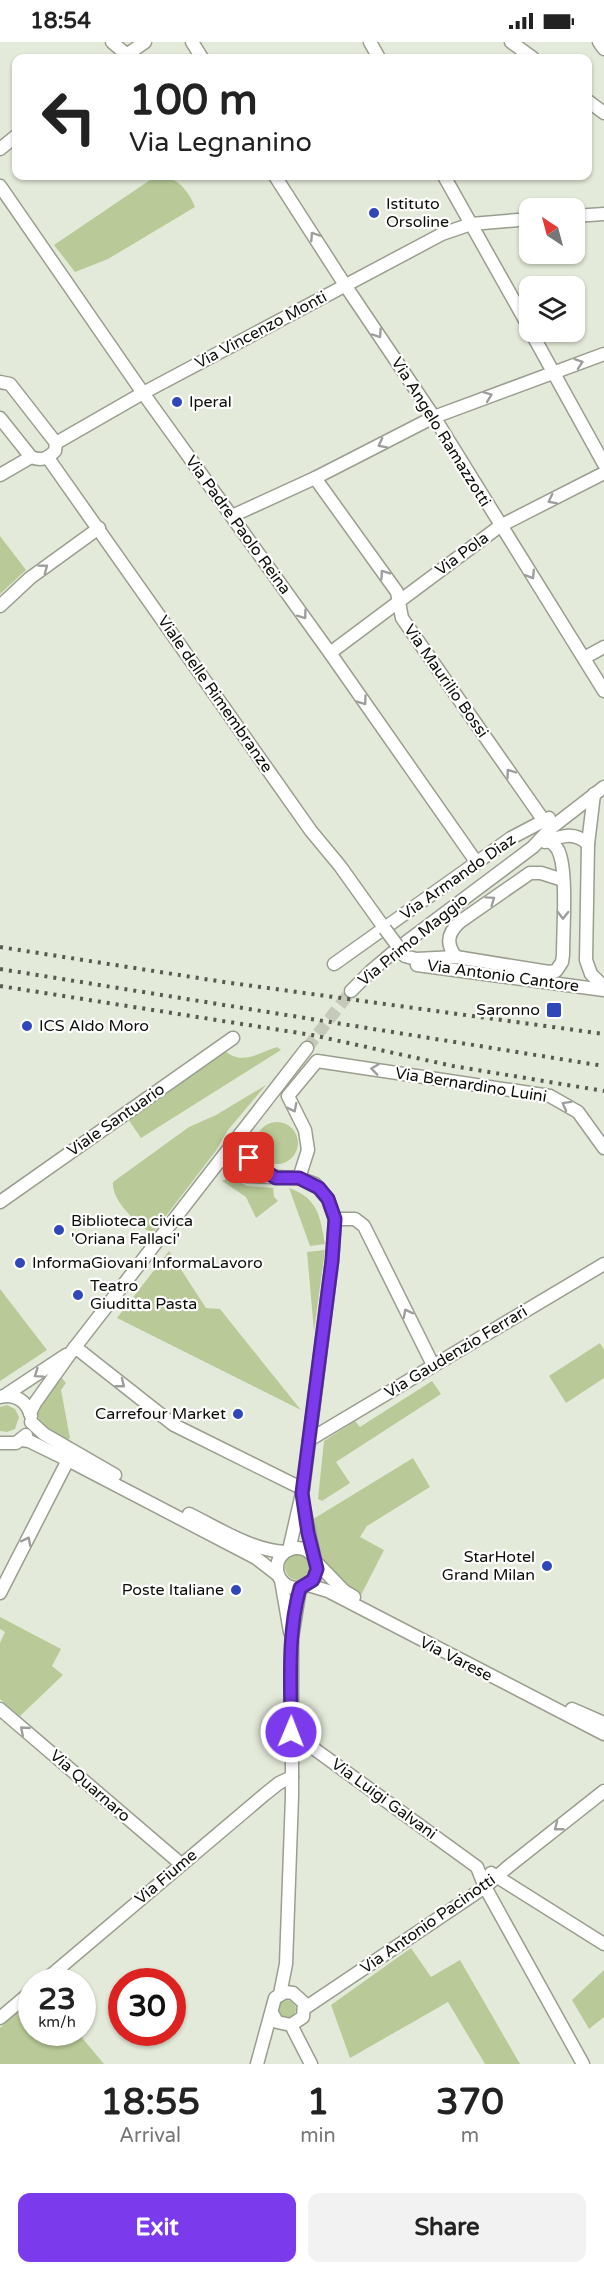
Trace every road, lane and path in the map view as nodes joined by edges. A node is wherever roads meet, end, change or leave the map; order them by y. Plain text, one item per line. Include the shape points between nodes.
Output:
1 (112, 42) edge
2 (145, 42) edge
3 (511, 42) edge
4 (599, 42) edge
5 (604, 49) edge
6 (122, 54) edge
7 (129, 54) edge
8 (527, 54) edge
9 (278, 180) edge
10 (446, 180) edge
11 (0, 186) edge
12 (604, 214) edge
13 (585, 215) edge
14 (519, 220) edge
15 (471, 224) junction
16 (345, 285) junction
17 (519, 310) edge
18 (537, 342) edge
19 (604, 354) edge
20 (554, 372) junction
21 (0, 382) edge
22 (143, 393) junction
23 (434, 417) junction
24 (0, 418) edge
25 (56, 443) junction
26 (31, 457) junction
27 (48, 458) junction
28 (604, 464) edge
29 (604, 473) edge
30 (0, 475) edge
31 (315, 478) junction
32 (232, 516) junction
33 (500, 526) junction
34 (99, 528) junction
35 (400, 600) junction
36 (0, 606) edge
37 (604, 647) edge
38 (330, 653) junction
39 (584, 658) junction
40 (604, 691) edge
41 (595, 793) edge
42 (544, 821) junction
43 (549, 840) junction
44 (588, 844) junction
45 (533, 847) junction
46 (477, 863) junction
47 (563, 880) junction
48 (386, 928) junction
49 (405, 956) junction
50 (456, 957) junction
51 (334, 964) dead end
52 (604, 988) edge
53 (351, 992) tunnel mouth
54 (233, 1038) dead end
55 (307, 1048) tunnel mouth
56 (241, 1133) junction
57 (604, 1148) edge
58 (221, 1159) junction
59 (276, 1178) junction
60 (299, 1178) junction
61 (0, 1202) edge
62 (335, 1219) junction
63 (604, 1264) edge
64 (74, 1349) junction
65 (434, 1365) junction
66 (2, 1396) edge
67 (31, 1418) junction
68 (21, 1440) junction
69 (309, 1440) junction
70 (2, 1446) edge
71 (68, 1460) junction
72 (303, 1491) junction
73 (287, 1551) junction
74 (315, 1560) junction
75 (280, 1578) junction
76 (304, 1586) junction
77 (0, 1593) edge
78 (292, 1638) junction
79 (0, 1709) edge
80 (604, 1723) edge
81 (291, 1732) junction
82 (604, 1734) edge
83 (292, 1777) junction
84 (604, 1791) edge
85 (181, 1864) junction
86 (477, 1867) junction
87 (497, 1876) junction
88 (485, 1887) junction
89 (604, 1944) edge
90 (286, 1964) junction
91 (59, 1968) edge
92 (280, 1994) junction
93 (297, 1995) junction
94 (18, 2003) edge
95 (305, 2008) junction
96 (272, 2013) junction
97 (0, 2018) edge
98 (291, 2023) junction
99 (261, 2048) junction
100 (309, 2059) edge
101 (257, 2064) edge
102 (583, 2064) edge

1 - 6 street
2 - 7 street
3 - 8 street
4 - 5 street
16 -> 9 street, Via Angelo Ramazzotti
10 - 15 street
11 - 22 street, Via Padre Paolo Reina
12 - 13 street
14 - 15 street, Via Vincenzo Monti
15 - 16 street, Via Vincenzo Monti via 442,234
15 - 17 street
16 - 22 street, Via Vincenzo Monti
16 -> 23 street, Via Angelo Ramazzotti
18 - 20 street
20 -> 19 street
23 -> 20 street
20 - 28 street
21 - 25 street via 10,384
22 - 25 street, Via Vincenzo Monti
22 - 32 street, Via Padre Paolo Reina
23 -> 31 street
23 - 33 street, Via Angelo Ramazzotti
24 - 26 street
25 - 27 street
26 - 27 street
26 - 30 street
27 - 34 street, Viale delle Rimembranze
29 -> 33 street, Via Pola
31 - 32 street
35 -> 31 street, Via Maurilio Bossi
32 -> 38 street, Via Padre Paolo Reina
33 - 35 street, Via Pola
33 -> 39 street, Via Angelo Ramazzotti
36 -> 34 street via 30,578
34 - 48 street, Viale delle Rimembranze via 311,831
35 - 38 street, Via Pola
42 -> 35 street, Via Maurilio Bossi via 402,618
37 - 39 street
38 -> 46 street, Via Padre Paolo Reina
39 - 40 street, Via Angelo Ramazzotti
41 - 42 street, Via Armando Diaz
41 - 44 street
41 - 45 street
42 - 46 street, Via Armando Diaz
43 - 44 street via 569,835
43 - 45 street
43 - 47 street via 559,853
44 - 52 street via 586,960 591,974
45 - 53 street, Via Primo Maggio via 370,971
46 - 48 street, Via Armando Diaz
50 -> 47 street via 448,938 461,921 530,873
47 -> 50 street, Via Antonio Cantore via 563,955 556,971
48 - 49 street, Via Antonio Cantore, bridge
48 - 51 street, Via Armando Diaz
49 - 50 street, Via Antonio Cantore
49 - 52 street, Via Antonio Cantore via 414,964
54 - 61 street, Viale Santuario
55 - 56 street
56 - 58 street
56 - 59 street via 242,1147 253,1164
57 -> 60 street, Via Bernardino Luini via 578,1112 550,1096 316,1061 288,1096 305,1130 308,1150
58 - 59 street via 242,1174
58 - 64 street
59 - 60 street
60 - 62 street via 323,1191
65 -> 62 street via 364,1226 355,1219
62 - 69 street
63 - 65 street, Via Gaudenzio Ferrari
64 -> 66 street
64 - 67 street via 35,1403
64 -> 72 street via 174,1425
65 - 69 street, Via Gaudenzio Ferrari
66 - 67 street via 23,1401
67 - 68 street
67 - 73 street via 40,1431 156,1498 246,1541 272,1551
68 - 70 street
68 - 71 street
69 - 72 street
71 - 75 street via 256,1558
77 -> 71 street
72 - 73 street
72 - 74 street
73 - 74 street via 303,1549
73 - 75 street via 278,1563
74 - 76 street via 316,1575
74 - 80 street, Via Varese via 344,1592
75 - 76 street via 293,1588
75 - 78 street
76 - 78 street
76 - 82 street, Via Varese via 328,1591
78 - 81 street
85 -> 79 street, Via Quarnaro
81 - 83 street
81 - 86 street, Via Luigi Galvani
83 - 85 street, Via Fiume via 273,1787
83 - 90 street
84 -> 87 street, Via Antonio Pacinotti
85 - 91 street, Via Fiume
86 - 87 street, Via Luigi Galvani
86 - 88 street
87 - 88 street, Via Antonio Pacinotti
87 - 89 street, Via Luigi Galvani
88 - 95 street, Via Antonio Pacinotti
88 - 102 street
90 - 92 street
90 - 93 street
92 - 93 street
92 - 96 street via 272,2002
93 - 95 street
94 - 97 street
95 - 98 street
96 - 98 street
96 - 99 street
98 - 99 street
98 - 100 street
99 - 101 street

